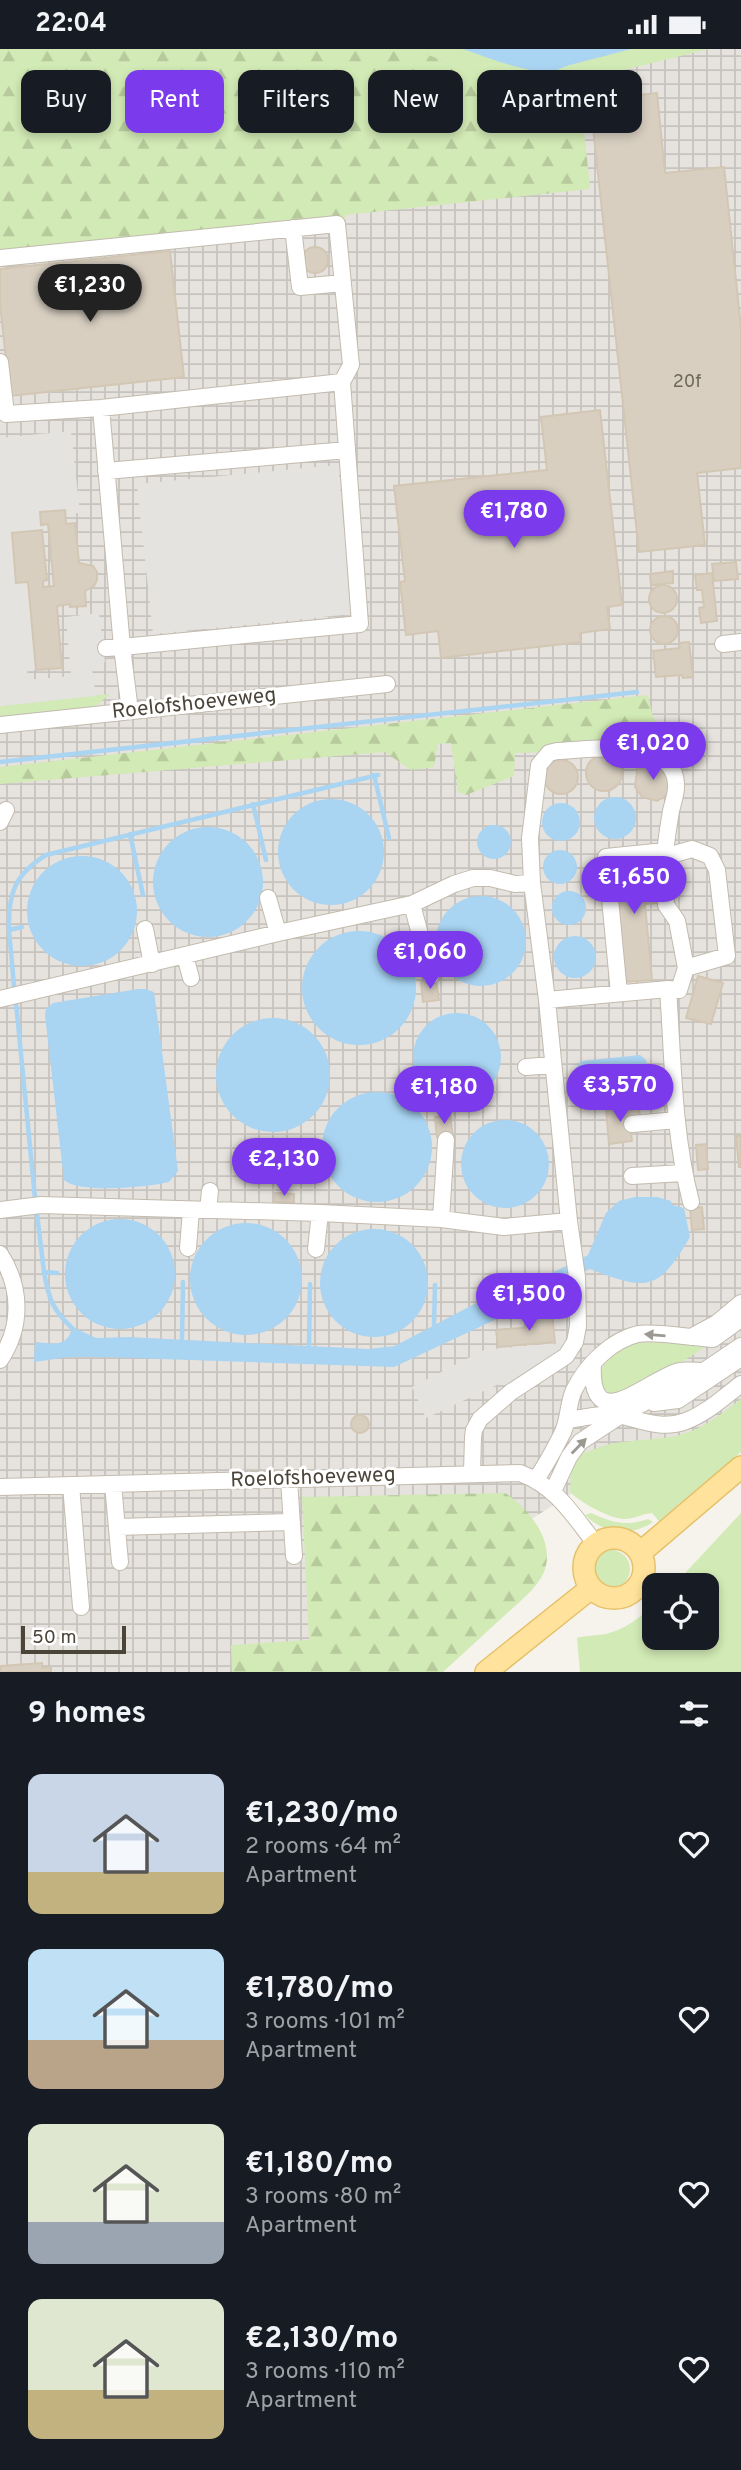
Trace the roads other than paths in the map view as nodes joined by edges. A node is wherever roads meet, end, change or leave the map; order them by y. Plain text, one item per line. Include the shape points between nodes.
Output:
1 (293, 228) junction
2 (0, 258) edge
3 (343, 283) junction
4 (0, 362) edge
5 (342, 382) junction
6 (101, 408) junction
7 (347, 450) junction
8 (106, 471) junction
9 (741, 642) edge
10 (723, 644) dead end
11 (114, 647) junction
12 (387, 684) dead end
13 (130, 711) junction
14 (0, 725) edge
15 (664, 858) junction
16 (532, 883) junction
17 (268, 898) dead end
18 (412, 904) junction
19 (145, 929) dead end
20 (278, 933) junction
21 (185, 956) junction
22 (152, 964) junction
23 (686, 968) junction
24 (431, 976) dead end
25 (191, 978) dead end
26 (668, 989) junction
27 (619, 993) junction
28 (10, 996) edge
29 (547, 1000) junction
30 (553, 1065) junction
31 (526, 1067) dead end
32 (677, 1120) junction
33 (632, 1124) dead end
34 (446, 1140) dead end
35 (683, 1173) junction
36 (632, 1176) dead end
37 (210, 1191) dead end
38 (691, 1202) dead end
39 (0, 1210) edge
40 (191, 1210) junction
41 (208, 1210) junction
42 (320, 1213) junction
43 (441, 1219) junction
44 (569, 1221) junction
45 (188, 1248) dead end
46 (316, 1249) dead end
47 (0, 1254) edge
48 (741, 1303) edge
49 (741, 1319) edge
50 (741, 1336) edge
51 (691, 1338) junction
52 (741, 1346) edge
53 (0, 1360) edge
54 (593, 1363) junction
55 (727, 1364) edge
56 (741, 1384) edge
57 (644, 1404) junction
58 (621, 1415) junction
59 (567, 1420) junction
60 (741, 1467) edge
61 (472, 1473) junction
62 (289, 1479) junction
63 (536, 1479) junction
64 (113, 1484) junction
65 (71, 1485) junction
66 (0, 1487) edge
67 (553, 1491) junction
68 (292, 1522) junction
69 (117, 1527) junction
70 (595, 1543) junction
71 (640, 1553) junction
72 (294, 1556) dead end
73 (120, 1563) dead end
74 (591, 1588) junction
75 (82, 1607) dead end
76 (486, 1672) edge

1 - 2 street
1 - 3 street via 300,287
1 - 3 street via 337,224
3 - 5 street via 351,365
4 - 6 street via 6,414
5 - 6 street
5 - 7 street
6 - 8 street
7 - 8 street
7 - 11 street via 360,624
8 - 11 street
9 - 10 street
11 - 13 street
12 - 13 street, Roelofshoeveweg
13 - 14 street, Roelofshoeveweg
15 - 16 street via 676,784 672,768 659,757 624,748 548,753 539,765 535,792
15 - 23 street via 666,905 677,921
15 - 23 street via 692,849 710,856 717,870 727,956
15 - 27 street via 606,857
16 - 18 street via 473,878
16 - 29 street
17 - 20 street
18 - 20 street
18 - 24 street
19 - 22 street
20 - 21 street
21 - 22 street
21 - 25 street
22 - 28 street
23 - 26 street via 679,990
26 - 27 street
26 - 32 street
27 - 29 street
29 - 30 street
30 - 31 street
30 - 44 street
32 - 33 street
32 - 35 street
34 - 43 street
35 - 36 street
35 - 38 street
37 - 41 street
39 - 40 street via 36,1205
40 - 41 street
40 - 45 street
41 - 42 street
42 - 43 street
42 - 46 street
43 - 44 street via 504,1227
44 - 61 street via 577,1277 579,1326 575,1342 566,1356 480,1419 472,1437
47 - 53 street via 9,1268 17,1320
48 - 51 street
49 - 51 street via 713,1339
50 - 55 street
51 -> 54 street via 639,1333 603,1352
52 - 55 street
54 - 55 street via 594,1392 603,1400 617,1401 677,1371
54 - 59 street via 573,1392
55 - 57 street
55 - 57 street via 678,1400
56 - 58 street via 684,1422 661,1425
57 - 58 street
58 - 59 street
67 -> 58 street via 580,1442
59 - 63 street
60 - 71 main road
61 - 62 street, Roelofshoeveweg
61 - 63 street, Roelofshoeveweg via 520,1473
62 - 64 street, Roelofshoeveweg
62 - 68 street
63 - 67 street, Roelofshoeveweg
64 - 65 street, Roelofshoeveweg
64 - 69 street
65 - 66 street, Roelofshoeveweg
65 - 75 street
67 - 70 street, Roelofshoeveweg
68 - 69 street
68 - 72 street
69 - 73 street
70 - 71 main road via 624,1539
70 - 74 main road via 583,1566
71 - 74 main road via 643,1578 625,1597 606,1598
74 - 76 main road

